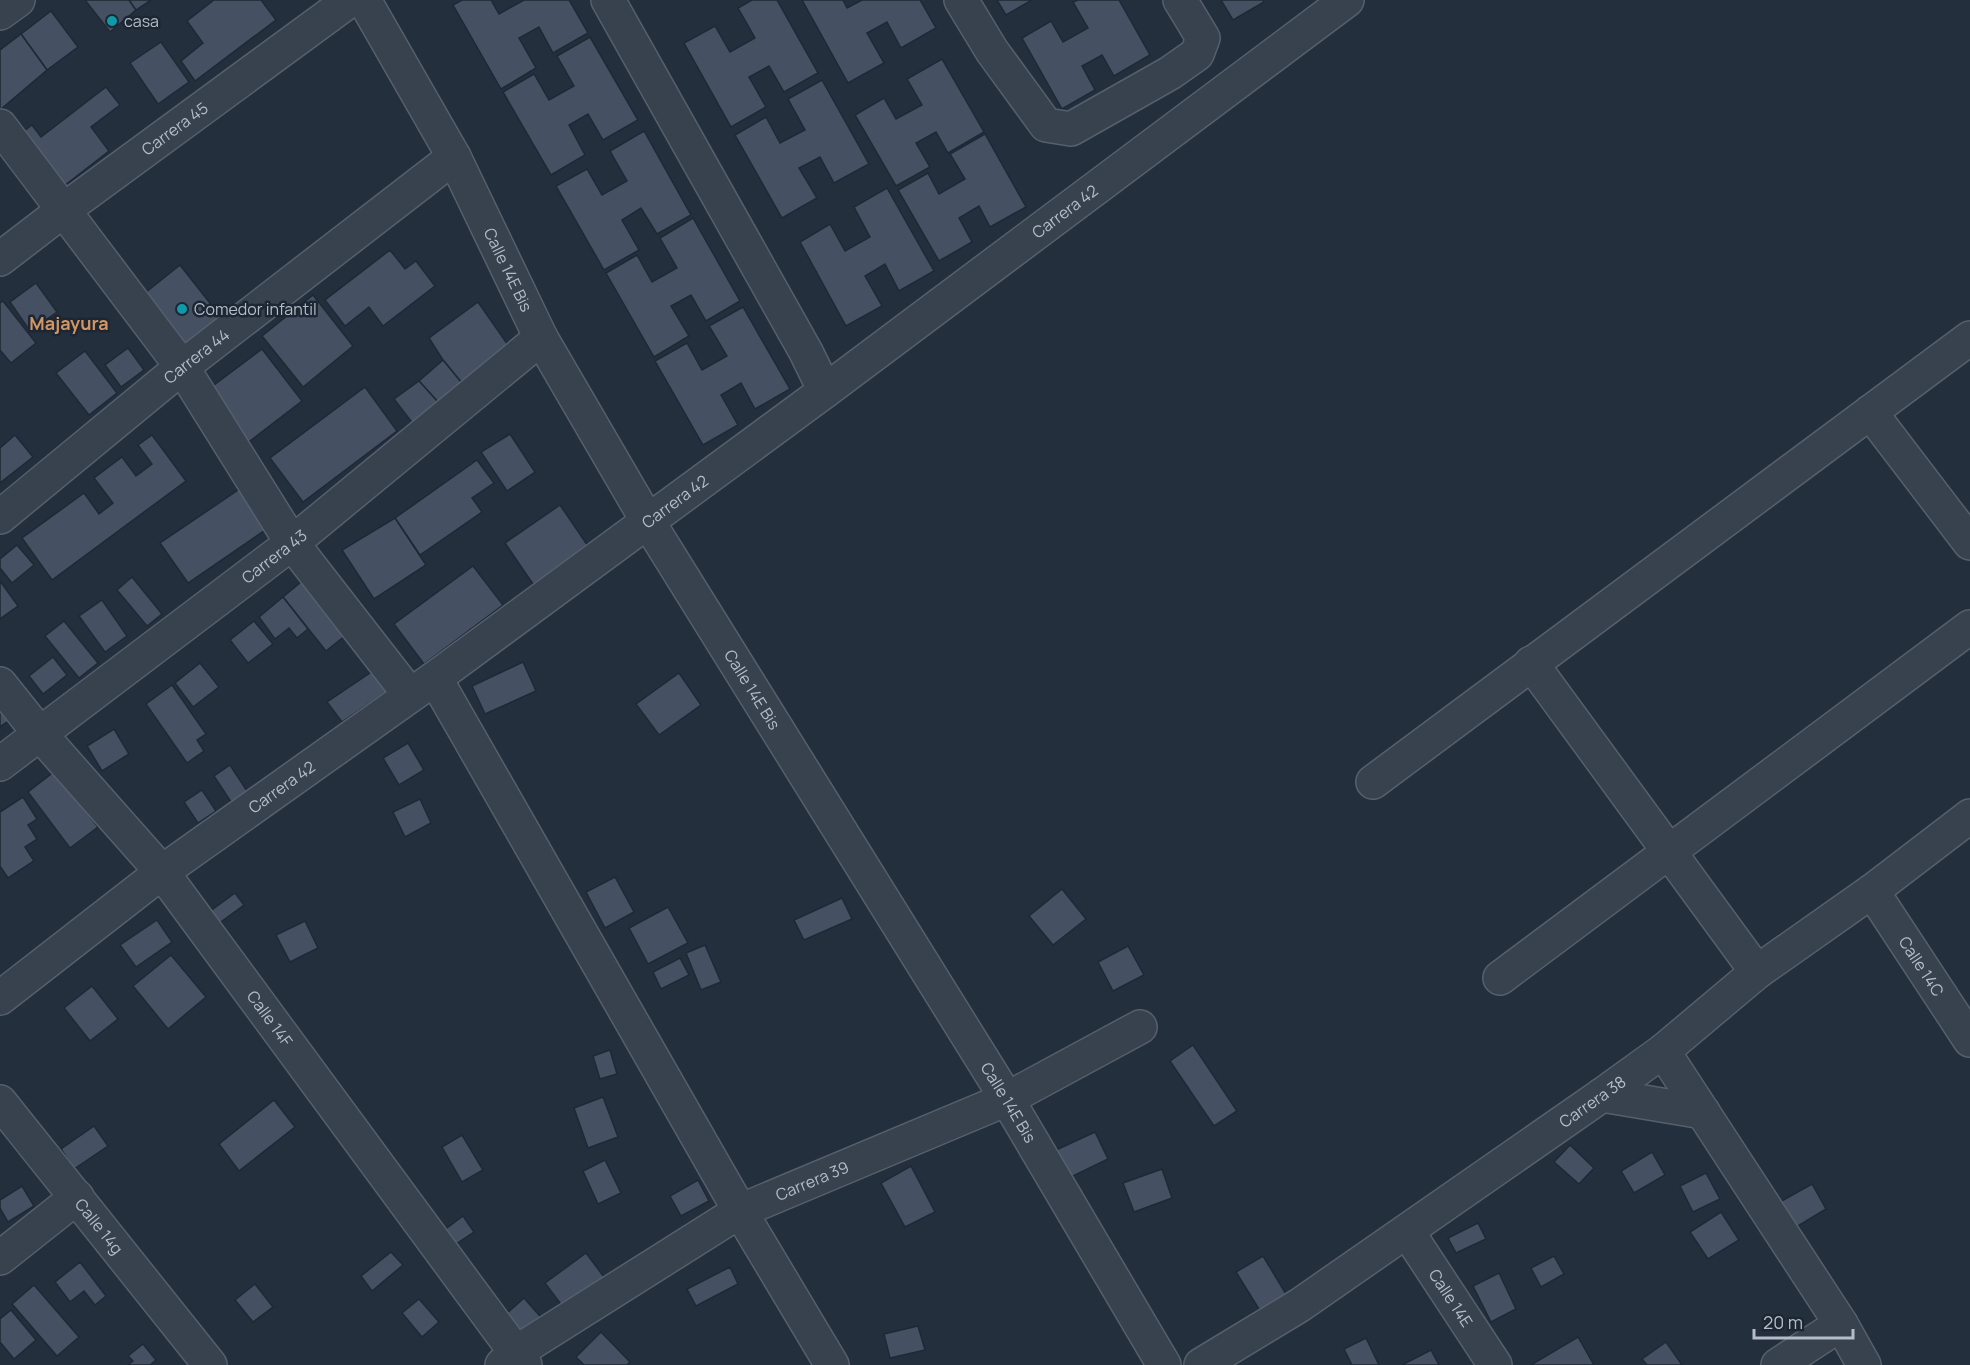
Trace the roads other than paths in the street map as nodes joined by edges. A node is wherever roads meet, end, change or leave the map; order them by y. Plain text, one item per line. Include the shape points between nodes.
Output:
1 (18, 0) edge
2 (350, 0) edge
3 (364, 0) edge
4 (608, 0) edge
5 (961, 0) edge
6 (1180, 0) edge
7 (1347, 0) edge
8 (0, 14) edge
9 (1139, 90) junction
10 (0, 126) edge
11 (1168, 134) junction
12 (454, 157) junction
13 (64, 209) junction
14 (0, 259) edge
15 (541, 338) junction
16 (1970, 338) edge
17 (182, 367) junction
18 (825, 391) junction
19 (1870, 412) junction
20 (0, 517) edge
21 (648, 520) junction
22 (292, 543) junction
23 (1970, 543) edge
24 (1970, 627) edge
25 (1531, 663) junction
26 (0, 684) edge
27 (422, 687) junction
28 (40, 734) junction
29 (0, 764) edge
30 (1373, 782) dead end
31 (1970, 816) edge
32 (1670, 852) junction
33 (162, 872) junction
34 (1872, 891) junction
35 (1757, 972) junction
36 (1500, 978) dead end
37 (0, 999) edge
38 (1140, 1027) dead end
39 (1970, 1040) edge
40 (1663, 1051) junction
41 (1602, 1095) junction
42 (1007, 1099) junction
43 (0, 1102) edge
44 (1703, 1112) junction
45 (77, 1197) junction
46 (740, 1211) junction
47 (1407, 1231) junction
48 (0, 1258) edge
49 (1841, 1324) junction
50 (195, 1360) edge
51 (514, 1361) edge
52 (832, 1365) edge
53 (1164, 1365) edge
54 (1201, 1365) edge
55 (1495, 1365) edge
56 (1778, 1365) edge
57 (1864, 1365) edge

1 - 8 street
2 - 13 street, Carrera 45
3 - 12 street, Calle 14E Bis
4 - 18 street
5 - 9 street via 992,51 1046,125 1071,129
6 - 9 street via 1203,38 1197,54
7 - 11 street, Carrera 42
9 - 11 street
10 - 13 street
11 - 18 street, Carrera 42
12 - 15 street, Calle 14E Bis
12 - 17 street, Carrera 44
13 - 14 street, Carrera 45
13 - 17 street
15 - 21 street, Calle 14E Bis
15 - 22 street, Carrera 43
16 - 19 street
17 - 20 street, Carrera 44
17 - 22 street
18 - 21 street, Carrera 42
19 - 23 street
19 - 25 street
21 - 27 street, Carrera 42
21 - 42 street, Calle 14E Bis
22 - 27 street
22 - 28 street, Carrera 43
24 - 32 street
25 - 30 street
25 - 32 street
26 - 28 street, Calle 14F
27 - 33 street, Carrera 42
27 - 46 street
28 - 29 street, Carrera 43
28 - 33 street, Calle 14F
31 - 34 street, Carrera 38
32 - 35 street
32 - 36 street
33 - 37 street, Carrera 42
33 - 51 street, Calle 14F
34 - 35 street, Carrera 38
34 - 39 street, Calle 14C
35 - 40 street, Carrera 38
38 - 42 street, Carrera 39
40 - 41 street, Carrera 38
40 - 44 street
41 - 44 street
41 - 47 street, Carrera 38
42 - 46 street, Carrera 39
42 - 53 street, Calle 14E Bis
43 - 45 street, Calle 14g
44 - 49 street
45 - 48 street
45 - 50 street, Calle 14g
46 - 51 street, Carrera 39
46 - 52 street
47 - 54 street, Carrera 38 via 1300,1305
47 - 55 street, Calle 14E
49 - 56 street
49 - 57 street

